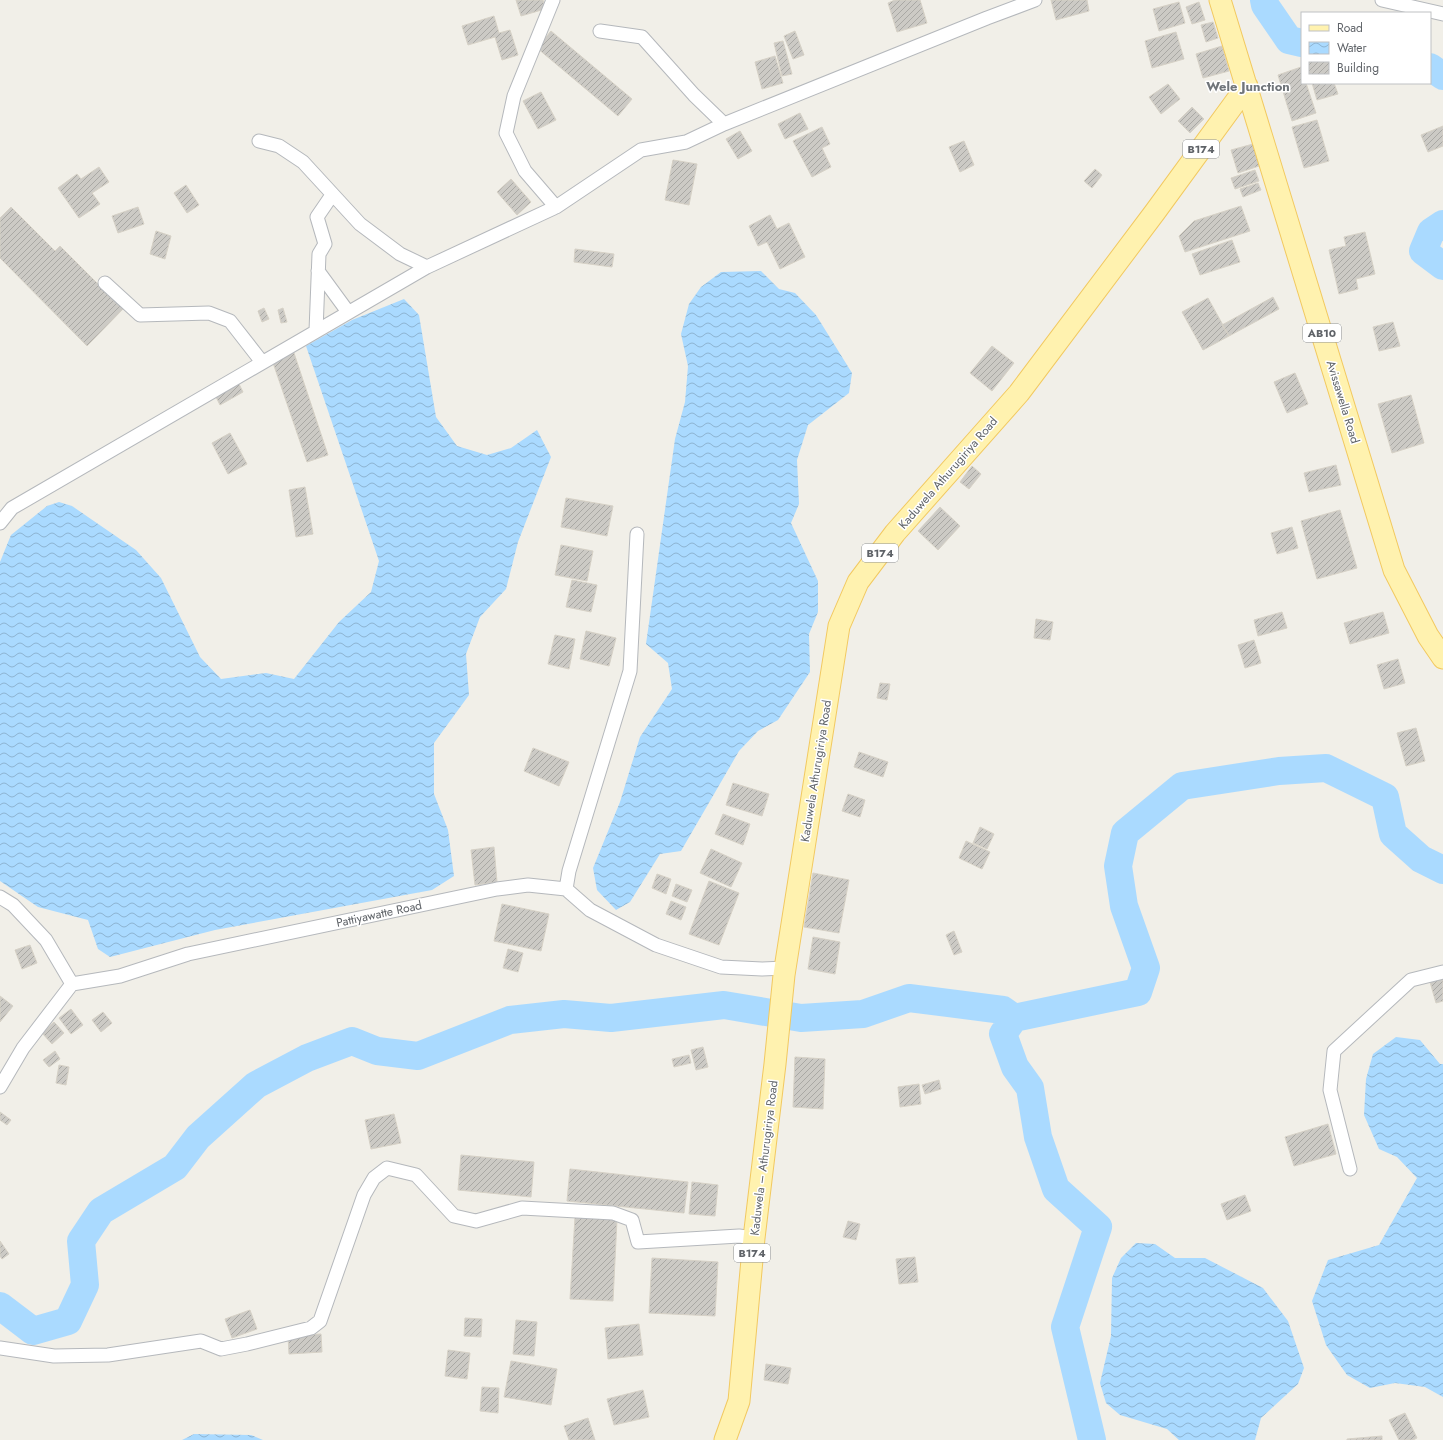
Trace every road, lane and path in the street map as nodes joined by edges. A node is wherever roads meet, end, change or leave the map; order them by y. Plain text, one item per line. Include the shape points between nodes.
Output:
1 (553, 0) edge
2 (1035, 0) edge
3 (1220, 0) edge
4 (1382, 0) edge
5 (1443, 14) edge
6 (600, 31) dead end
7 (1246, 86) junction
8 (724, 124) junction
9 (259, 141) dead end
10 (332, 195) junction
11 (556, 207) junction
12 (427, 267) junction
13 (318, 270) junction
14 (105, 283) dead end
15 (348, 312) junction
16 (316, 331) junction
17 (262, 362) junction
18 (0, 523) edge
19 (637, 534) dead end
20 (1443, 658) edge
21 (566, 889) junction
22 (0, 897) edge
23 (784, 972) junction
24 (1443, 972) edge
25 (72, 984) junction
26 (775, 1064) joint
27 (0, 1087) edge
28 (1350, 1169) dead end
29 (754, 1238) junction
30 (0, 1348) edge
31 (726, 1440) edge

1 - 11 street via 514,96 506,133 525,171
2 - 8 street
3 - 7 main road, Avissawella Road / AB10
4 - 5 street
6 - 8 street via 642,37
7 - 20 main road, Avissawella Road / AB10 via 1394,570 1428,636
7 - 23 main road, Kaduwela Athurugiriya Road / B174 via 1155,212 1018,393 895,533 858,582 839,626
8 - 11 street via 686,142 641,150
9 - 10 street via 279,146 303,162
10 - 12 street via 360,224 400,254
10 - 13 street via 317,217 325,244 319,254
11 - 12 street
12 - 15 street
13 - 15 street
13 - 16 street
14 - 17 street via 140,315 209,313 230,320
15 - 16 street
16 - 17 street
17 - 18 street via 12,508
19 - 21 street via 630,671 569,871
21 - 23 street via 590,910 656,945 721,967
21 - 25 street, Pattiyawatte Road via 528,885 497,889 188,954 120,976
22 - 25 street via 13,905 46,940
23 - 26 main road, Kaduwela Athurugiriya Road / B174
24 - 28 street via 1411,980 1334,1051 1330,1090
25 - 27 street via 24,1048
26 - 29 main road, Kaduwela – Athurugiriya Road / B174
29 - 30 street via 739,1236 638,1242 632,1220 613,1213 522,1208 476,1221 454,1216 416,1175 387,1168 374,1178 364,1195 320,1321 311,1328 221,1349 201,1341 108,1355 54,1356
29 - 31 main road, Kaduwela – Athurugiriya Road / B174 via 739,1401

